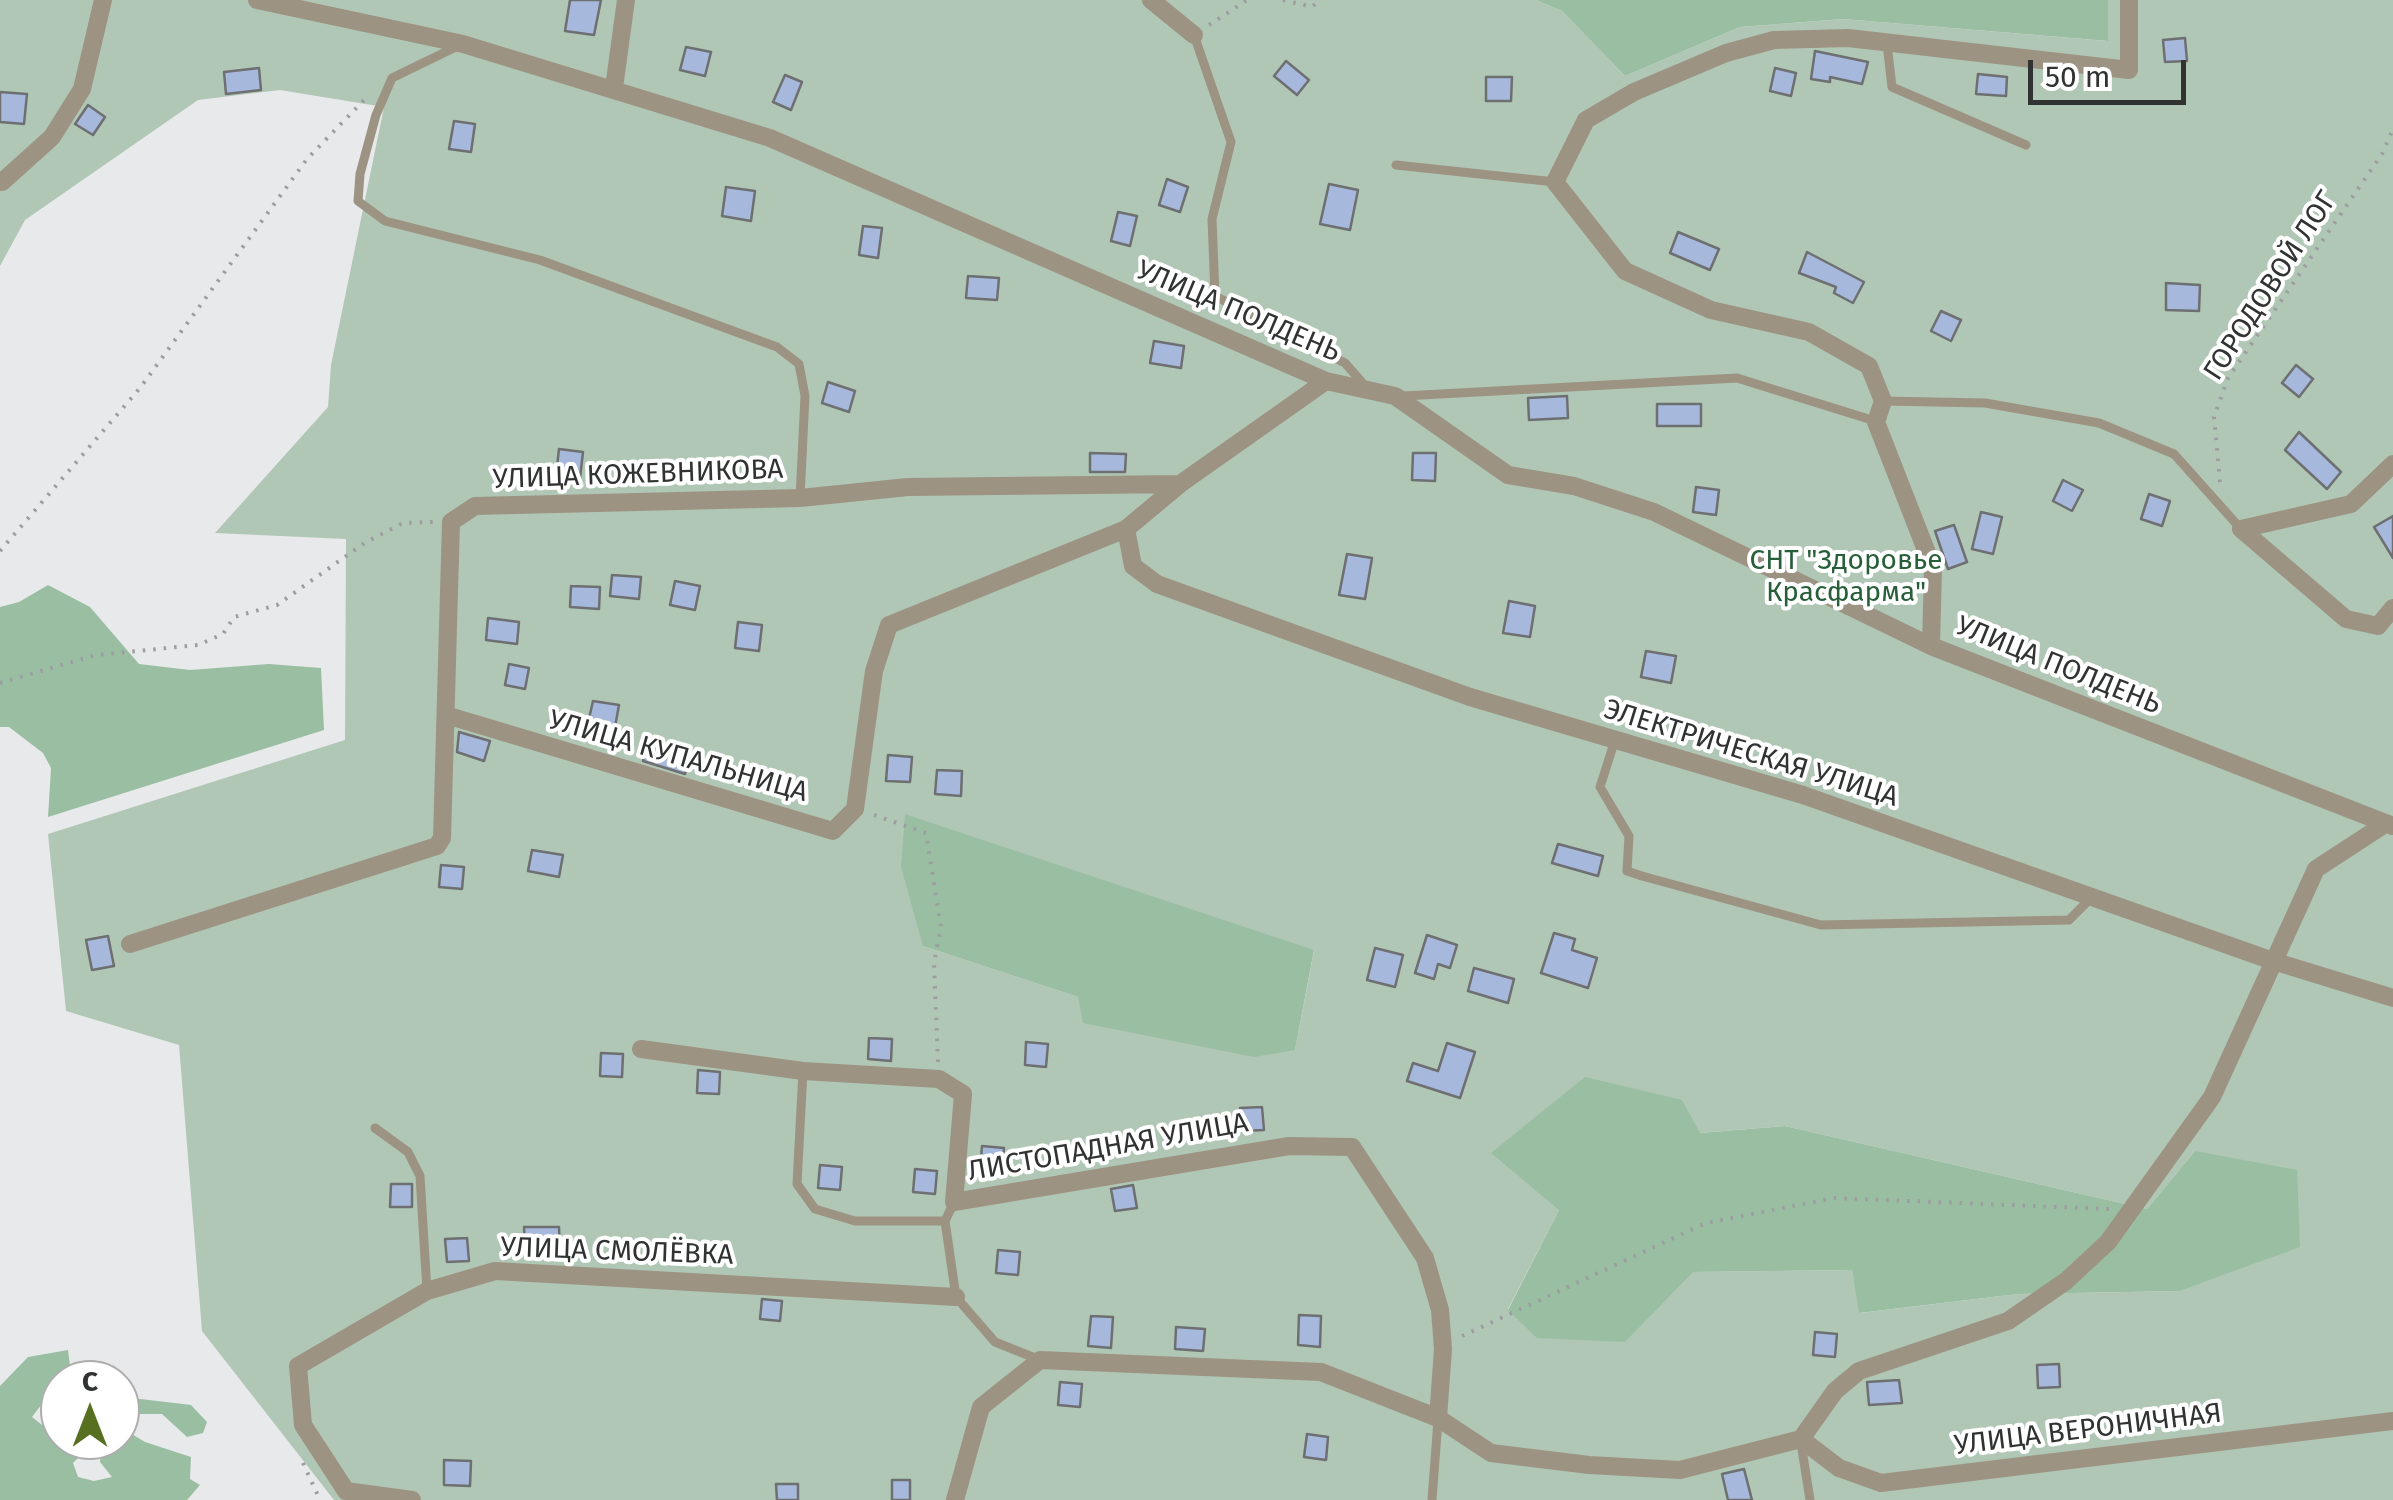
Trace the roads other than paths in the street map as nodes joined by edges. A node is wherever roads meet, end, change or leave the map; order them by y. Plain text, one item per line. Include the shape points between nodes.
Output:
1 (103, 0) edge
2 (257, 0) edge
3 (626, 0) edge
4 (1151, 0) edge
5 (2129, 0) edge
6 (1194, 35) joint
7 (462, 44) junction
8 (1887, 44) junction
9 (614, 88) junction
10 (2026, 145) dead end
11 (1396, 165) dead end
12 (2, 182) dead end
13 (1554, 182) junction
14 (1326, 381) junction
15 (1370, 391) junction
16 (1395, 396) junction
17 (1883, 401) junction
18 (1876, 422) junction
19 (2393, 464) edge
20 (1180, 484) junction
21 (800, 498) junction
22 (1126, 529) junction
23 (2241, 529) junction
24 (2393, 608) edge
25 (1931, 646) junction
26 (446, 714) junction
27 (1616, 740) junction
28 (2389, 825) edge
29 (2093, 896) junction
30 (130, 944) dead end
31 (2274, 961) junction
32 (2393, 998) edge
33 (641, 1048) dead end
34 (803, 1071) junction
35 (374, 1128) dead end
36 (954, 1202) junction
37 (945, 1221) junction
38 (427, 1291) junction
39 (956, 1297) junction
40 (1040, 1360) junction
41 (1438, 1418) junction
42 (2393, 1421) edge
43 (1801, 1440) junction
44 (412, 1500) edge
45 (955, 1500) edge
46 (1432, 1500) edge
47 (1810, 1500) edge

1 - 12 street via 82,88 52,137
2 - 7 street, УЛИЦА ПОЛДЕНЬ
3 - 9 street
4 - 6 street
5 - 8 street via 2129,70
6 - 15 lane via 1231,142 1212,219 1215,296 1345,363
7 - 9 street, УЛИЦА ПОЛДЕНЬ
7 - 21 lane via 392,78 376,115 358,201 385,221 540,260 777,347 799,364 805,396
8 - 10 lane via 1892,87
8 - 13 street via 1774,40 1726,53 1586,120
9 - 14 street, УЛИЦА ПОЛДЕНЬ via 770,138
11 - 13 lane
13 - 17 street via 1626,271 1711,310 1809,332 1869,366
14 - 15 lane
14 - 20 street
15 - 16 street, УЛИЦА ПОЛДЕНЬ
16 - 18 lane via 1738,378
16 - 25 street, УЛИЦА ПОЛДЕНЬ via 1508,475 1574,486 1654,512
17 - 18 street
17 - 23 lane via 1985,403 2099,423 2174,454
18 - 25 street via 1933,568
19 - 23 street via 2351,504
20 - 21 street, УЛИЦА КОЖЕВНИКОВА via 908,486
20 - 22 street
21 - 26 street, УЛИЦА КОЖЕВНИКОВА via 475,506 451,522
22 - 26 street, УЛИЦА КУПАЛЬНИЦА via 889,625 874,672 855,809 833,831
22 - 27 street, ЭЛЕКТРИЧЕСКАЯ УЛИЦА via 1133,566 1157,584 1470,696
23 - 24 street via 2346,619 2378,626
25 - 28 street, УЛИЦА ПОЛДЕНЬ
26 - 30 street via 437,846
27 - 29 street, ЭЛЕКТРИЧЕСКАЯ УЛИЦА
27 - 29 lane via 1600,787 1629,836 1627,871 1642,876 1821,925 2069,920
28 - 31 street via 2316,869
29 - 31 street, ЭЛЕКТРИЧЕСКАЯ УЛИЦА
31 - 32 street, ЭЛЕКТРИЧЕСКАЯ УЛИЦА
31 - 43 street via 2212,1097 2108,1242 2066,1282 2008,1321 1859,1371
33 - 34 street
34 - 36 street, ЛИСТОПАДНАЯ УЛИЦА via 939,1079 964,1094
34 - 37 lane via 797,1184 815,1209 855,1221
35 - 38 lane via 408,1152 420,1176
36 - 37 lane
36 - 41 street, ЛИСТОПАДНАЯ УЛИЦА via 1289,1146 1352,1148 1424,1258 1440,1310
37 - 39 lane
38 - 39 street, УЛИЦА СМОЛЁВКА via 495,1271
38 - 44 street, УЛИЦА СМОЛЁВКА via 298,1366 303,1425 346,1491
39 - 40 lane via 995,1342
40 - 41 street via 1321,1372
40 - 45 street via 981,1407
41 - 43 street via 1491,1453 1680,1470
41 - 46 lane
42 - 43 street, УЛИЦА ВЕРОНИЧНАЯ via 1880,1482 1839,1468
43 - 47 lane

